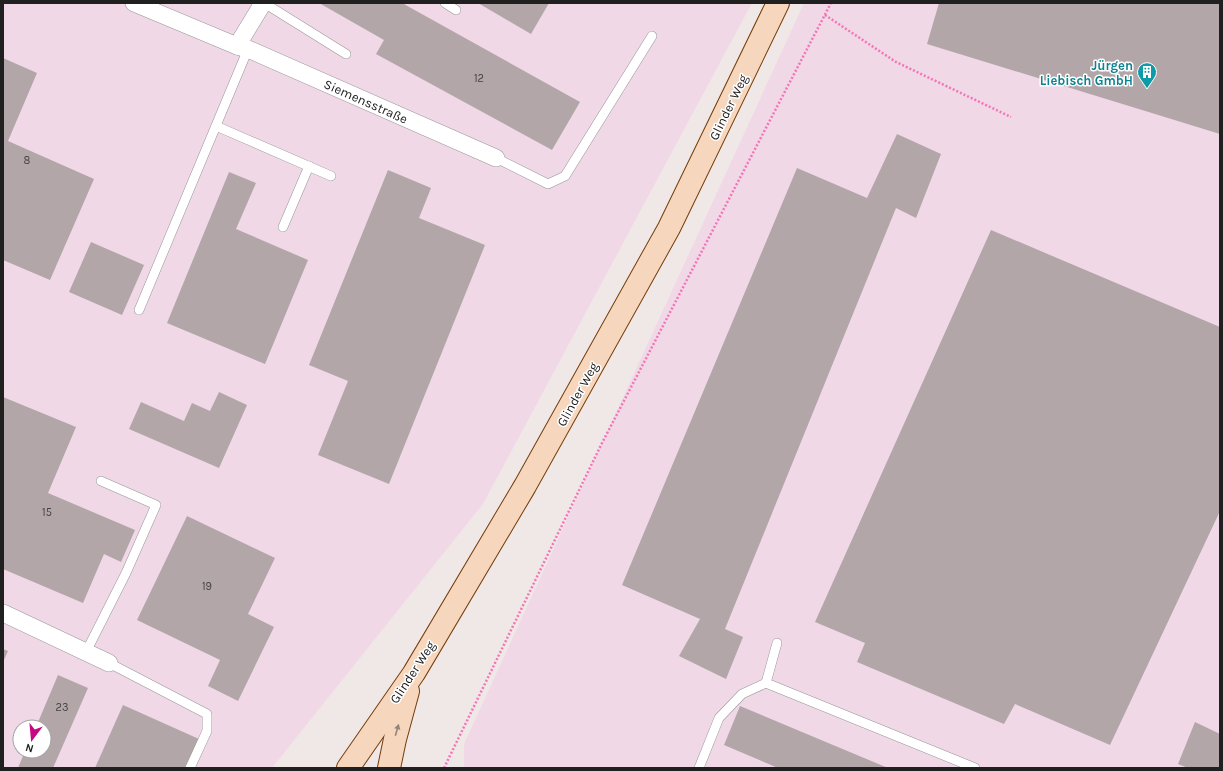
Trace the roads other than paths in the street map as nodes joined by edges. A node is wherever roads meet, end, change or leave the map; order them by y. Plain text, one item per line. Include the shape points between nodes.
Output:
1 (134, 3) edge
2 (264, 3) edge
3 (445, 3) edge
4 (778, 3) edge
5 (456, 10) dead end
6 (652, 36) dead end
7 (242, 48) junction
8 (346, 54) dead end
9 (216, 126) junction
10 (496, 158) joint
11 (309, 166) junction
12 (331, 176) dead end
13 (283, 227) dead end
14 (139, 310) dead end
15 (101, 481) dead end
16 (3, 613) edge
17 (777, 643) dead end
18 (86, 652) junction
19 (109, 663) joint
20 (414, 673) junction
21 (766, 683) junction
22 (190, 768) edge
23 (348, 768) edge
24 (389, 768) edge
25 (699, 768) edge
26 (975, 768) edge

1 - 7 street, Siemensstraße
2 - 7 street
2 - 8 lane
3 - 5 lane
4 - 20 main road, Glinder Weg via 669,228 525,486
6 - 10 lane via 565,176 548,184
7 - 9 lane
7 - 10 street, Siemensstraße
9 - 11 lane
9 - 14 lane
11 - 12 lane
11 - 13 lane
15 - 18 lane via 156,505 126,573
16 - 18 street
17 - 21 lane
18 - 19 street
19 - 22 lane via 207,714 206,731
20 - 23 main road, Glinder Weg
24 -> 20 main road
21 - 25 lane via 742,694 719,718
21 - 26 lane

